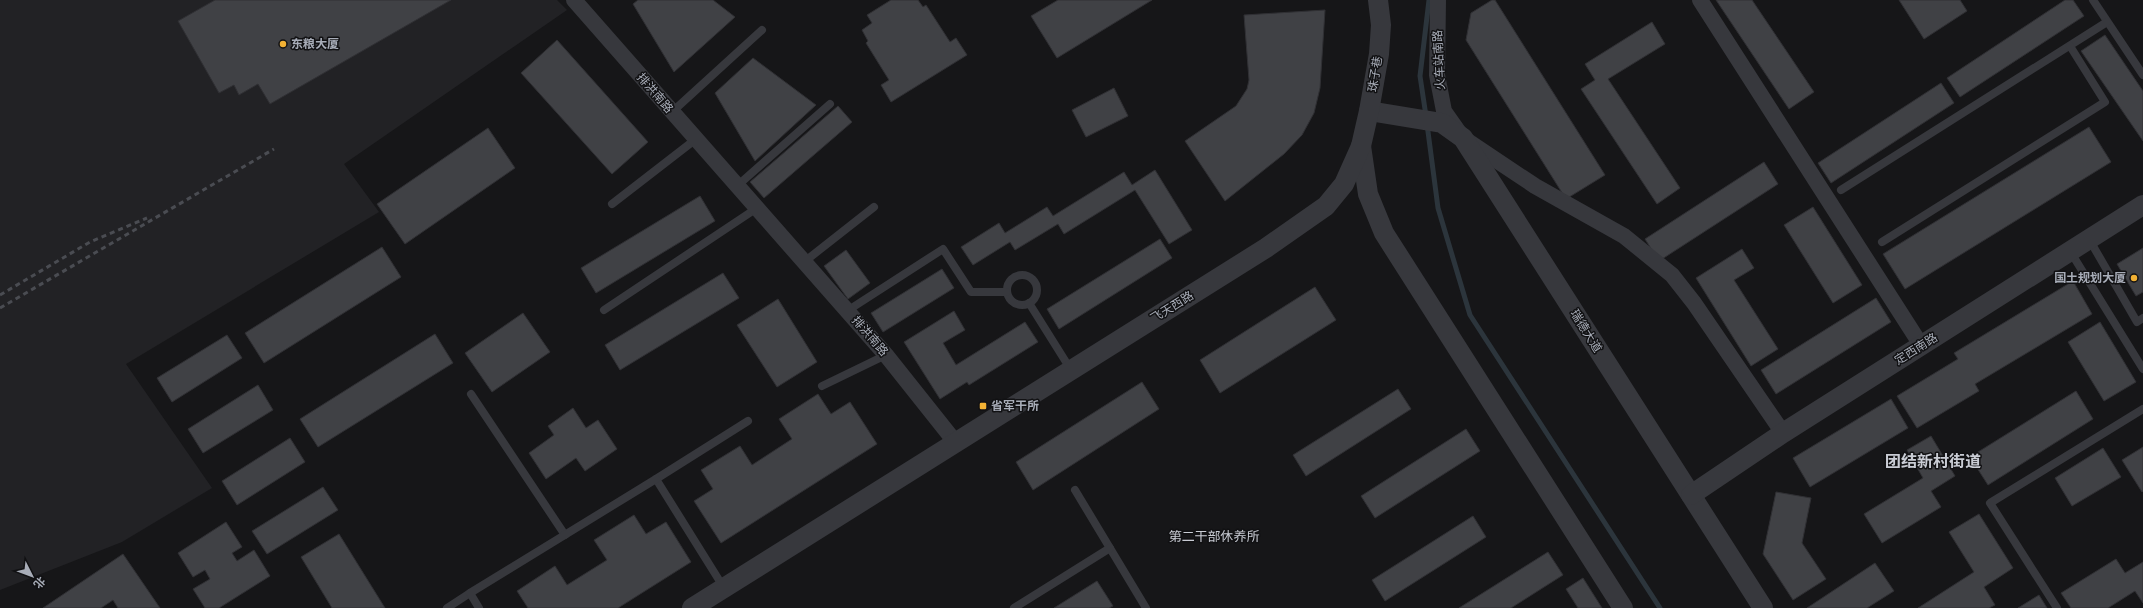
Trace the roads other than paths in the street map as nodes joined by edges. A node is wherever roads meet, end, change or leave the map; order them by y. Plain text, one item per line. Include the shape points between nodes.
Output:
1 (574, 0) edge
2 (1378, 0) edge
3 (1438, 0) edge
4 (1700, 0) edge
5 (2093, 0) edge
6 (2108, 22) junction
7 (762, 30) dead end
8 (2070, 46) junction
9 (2143, 75) edge
10 (830, 104) dead end
11 (1369, 111) junction
12 (672, 112) junction
13 (1463, 138) junction
14 (696, 139) junction
15 (1361, 146) junction
16 (737, 186) junction
17 (1842, 190) dead end
18 (612, 204) dead end
19 (2143, 205) edge
20 (874, 207) dead end
21 (757, 208) junction
22 (2089, 239) junction
23 (1882, 242) dead end
24 (2070, 251) junction
25 (804, 262) junction
26 (1006, 292) junction
27 (1030, 303) junction
28 (604, 310) dead end
29 (847, 311) junction
30 (2143, 318) edge
31 (1921, 345) junction
32 (886, 355) junction
33 (2143, 369) edge
34 (1071, 370) junction
35 (822, 386) dead end
36 (471, 394) dead end
37 (2143, 409) edge
38 (748, 421) dead end
39 (1783, 433) junction
40 (956, 442) junction
41 (656, 479) junction
42 (1075, 490) dead end
43 (1691, 495) junction
44 (565, 535) junction
45 (1110, 548) junction
46 (724, 588) junction
47 (470, 593) junction
48 (446, 608) edge
49 (479, 608) edge
50 (692, 608) edge
51 (1014, 608) edge
52 (1146, 608) edge
53 (1623, 608) edge
54 (1763, 608) edge
55 (2057, 608) edge

1 - 12 street, 排洪南路
2 - 11 street, 珠子巷 via 1381,25 1379,54
3 - 13 street, 火车站南路 via 1437,76 1444,110
4 - 31 street
5 - 6 lane
6 - 8 lane
6 - 9 lane
7 - 12 lane
8 - 17 lane
8 - 23 lane via 2105,102
10 - 16 lane
11 - 13 street, 瑞德大道 via 1442,123
11 - 15 street, 珠子巷
12 - 14 street, 排洪南路
13 - 39 street via 1535,186 1624,236 1672,275 1694,302
13 - 43 street, 瑞德大道
14 - 16 street, 排洪南路
14 - 18 lane
15 - 34 street, 飞天西路 via 1344,184 1326,206 1266,248
15 - 53 street via 1368,194 1384,233
16 - 21 street, 排洪南路
19 - 22 street, 定西南路
20 - 25 lane
21 - 25 street, 排洪南路
21 - 28 lane
22 - 24 street, 定西南路
22 - 30 lane via 2137,322
24 - 31 street, 定西南路
24 - 33 lane
25 - 29 street, 排洪南路
26 - 27 lane via 1012,302 1018,305
26 - 27 lane via 1014,277 1026,275 1035,282 1037,288
26 - 29 lane via 971,292 943,249
27 - 34 lane
29 - 32 street, 排洪南路
31 - 39 street, 定西南路
32 - 35 lane
32 - 40 street, 排洪南路
34 - 40 street, 飞天西路
36 - 44 lane
37 - 55 lane via 1990,503
38 - 41 lane
39 - 43 street, 定西南路
40 - 46 street
41 - 44 lane
41 - 46 lane
42 - 45 lane
43 - 54 street, 瑞德大道
44 - 47 lane
45 - 51 lane
45 - 52 lane
46 - 50 street
47 - 48 lane
47 - 49 lane

